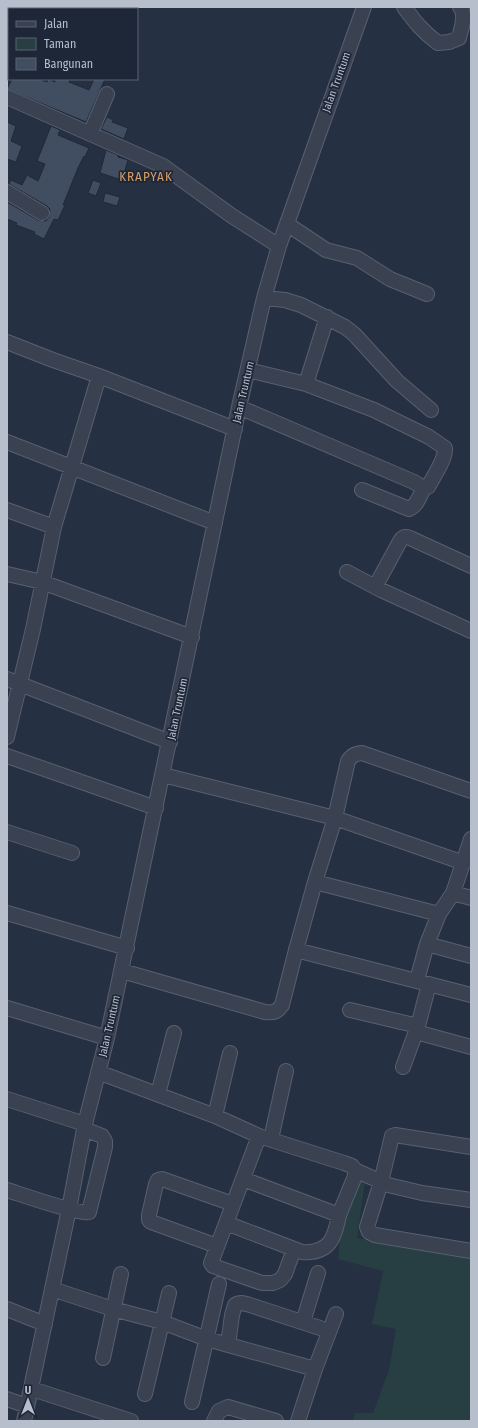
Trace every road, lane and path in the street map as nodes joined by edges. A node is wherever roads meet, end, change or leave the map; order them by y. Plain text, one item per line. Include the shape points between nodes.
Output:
1 (364, 7) edge
2 (404, 7) edge
3 (460, 7) edge
4 (107, 94) dead end
5 (7, 97) edge
6 (90, 134) junction
7 (7, 192) edge
8 (42, 213) dead end
9 (287, 224) junction
10 (279, 246) junction
11 (427, 294) dead end
12 (264, 298) junction
13 (327, 317) junction
14 (7, 342) edge
15 (248, 370) junction
16 (100, 376) junction
17 (306, 384) junction
18 (239, 407) junction
19 (430, 410) dead end
20 (235, 429) junction
21 (7, 442) edge
22 (72, 468) junction
23 (424, 488) junction
24 (362, 490) dead end
25 (7, 510) edge
26 (215, 523) junction
27 (54, 527) junction
28 (471, 566) edge
29 (347, 572) dead end
30 (7, 574) edge
31 (42, 582) junction
32 (376, 587) junction
33 (471, 632) edge
34 (192, 636) junction
35 (13, 681) edge
36 (7, 737) edge
37 (170, 742) junction
38 (7, 756) edge
39 (163, 775) junction
40 (471, 791) edge
41 (156, 808) junction
42 (335, 818) junction
43 (7, 832) edge
44 (471, 839) edge
45 (72, 853) dead end
46 (464, 863) junction
47 (315, 882) junction
48 (453, 893) junction
49 (471, 898) edge
50 (7, 913) edge
51 (439, 914) junction
52 (427, 944) junction
53 (126, 948) junction
54 (296, 950) junction
55 (471, 956) edge
56 (122, 968) junction
57 (423, 982) junction
58 (471, 995) edge
59 (7, 1008) edge
60 (350, 1010) dead end
61 (417, 1029) junction
62 (174, 1033) dead end
63 (107, 1038) junction
64 (471, 1047) edge
65 (230, 1053) dead end
66 (403, 1067) dead end
67 (286, 1071) dead end
68 (98, 1072) junction
69 (158, 1094) junction
70 (7, 1099) edge
71 (215, 1116) junction
72 (84, 1127) junction
73 (265, 1137) junction
74 (471, 1147) edge
75 (355, 1170) junction
76 (243, 1179) junction
77 (381, 1182) junction
78 (7, 1190) edge
79 (471, 1200) edge
80 (233, 1204) junction
81 (69, 1209) junction
82 (339, 1215) junction
83 (226, 1223) junction
84 (217, 1246) junction
85 (294, 1249) junction
86 (471, 1251) edge
87 (318, 1273) dead end
88 (121, 1274) dead end
89 (219, 1284) dead end
90 (52, 1289) junction
91 (169, 1294) dead end
92 (113, 1309) junction
93 (7, 1310) edge
94 (336, 1314) dead end
95 (162, 1322) junction
96 (303, 1322) junction
97 (45, 1324) junction
98 (320, 1328) dead end
99 (207, 1339) junction
100 (228, 1345) junction
101 (103, 1358) dead end
102 (315, 1369) junction
103 (32, 1389) junction
104 (145, 1394) dead end
105 (16, 1402) edge
106 (192, 1402) dead end
107 (24, 1421) edge
108 (131, 1421) edge
109 (214, 1421) edge
110 (276, 1421) edge
111 (298, 1421) edge

1 - 9 street, Jalan Truntum
2 - 3 street via 424,33 438,43 459,38 464,18 464,11
4 - 6 street
5 - 6 street
6 - 10 street via 163,166
7 - 8 street
9 - 10 street, Jalan Truntum
9 - 11 street via 326,250 357,258 390,279
10 - 12 street, Jalan Truntum
12 - 13 street via 285,300
12 - 15 street, Jalan Truntum
13 - 17 street
13 - 19 street via 354,334 397,381
14 - 16 street
15 - 17 street
15 - 18 street, Jalan Truntum
16 - 20 street
16 - 22 street
17 - 23 street via 374,410 429,437 445,448 442,460 428,487
18 - 20 street, Jalan Truntum
18 - 23 street
20 - 26 street, Jalan Truntum
21 - 22 street
22 - 26 street
22 - 27 street
23 - 24 street via 417,503 409,509
25 - 27 street
26 - 34 street, Jalan Truntum
27 - 31 street
28 - 32 street via 404,537
29 - 32 street
30 - 31 street
31 - 34 street
31 - 35 street via 33,629
32 - 33 street
34 - 37 street, Jalan Truntum
35 - 36 street
35 - 37 street
37 - 39 street, Jalan Truntum
38 - 41 street
39 - 41 street, Jalan Truntum
39 - 42 street
40 - 42 street via 362,753 350,757 348,761
41 - 53 street, Jalan Truntum
42 - 46 street
42 - 47 street
43 - 45 street
44 - 46 street
46 - 48 street
47 - 51 street
47 - 54 street
48 - 49 street
48 - 51 street
50 - 53 street
51 - 52 street
52 - 55 street
52 - 57 street
53 - 56 street, Jalan Truntum
54 - 56 street via 282,1005 268,1007 255,1006
54 - 57 street
56 - 63 street, Jalan Truntum
57 - 58 street
57 - 61 street
59 - 63 street
60 - 61 street
61 - 64 street
61 - 66 street
62 - 69 street
63 - 68 street, Jalan Truntum
65 - 71 street
67 - 73 street
68 - 69 street
68 - 72 street, Jalan Truntum
69 - 71 street
70 - 72 street
71 - 73 street
72 - 81 street, Jalan Truntum
72 - 81 street via 102,1136 105,1148 89,1212
73 - 75 street via 344,1163
73 - 76 street
74 - 77 street via 392,1136
75 - 77 street
75 - 82 street via 355,1176
76 - 80 street
76 - 82 street
77 - 79 street via 422,1193
77 - 86 street via 367,1227 369,1232
78 - 81 street
80 - 83 street
80 - 84 street via 162,1179 156,1184 149,1220
81 - 90 street, Jalan Truntum
82 - 85 street via 333,1239 328,1244 309,1252
83 - 84 street
83 - 85 street
84 - 85 street via 211,1262 213,1266 267,1284 280,1280 285,1274
87 - 96 street
88 - 92 street
89 - 99 street
90 - 92 street
90 - 97 street, Jalan Truntum
91 - 95 street
92 - 95 street
92 - 101 street
93 - 97 street
94 - 102 street
95 - 99 street
95 - 104 street
96 - 98 street
96 - 100 street via 245,1303 237,1304 234,1305
97 - 103 street, Jalan Truntum
99 - 100 street
99 - 106 street
100 - 102 street
102 - 111 street
103 - 105 street, Jalan Truntum
103 - 108 street
105 - 107 street, Jalan Truntum
109 - 110 street via 219,1411 228,1407

